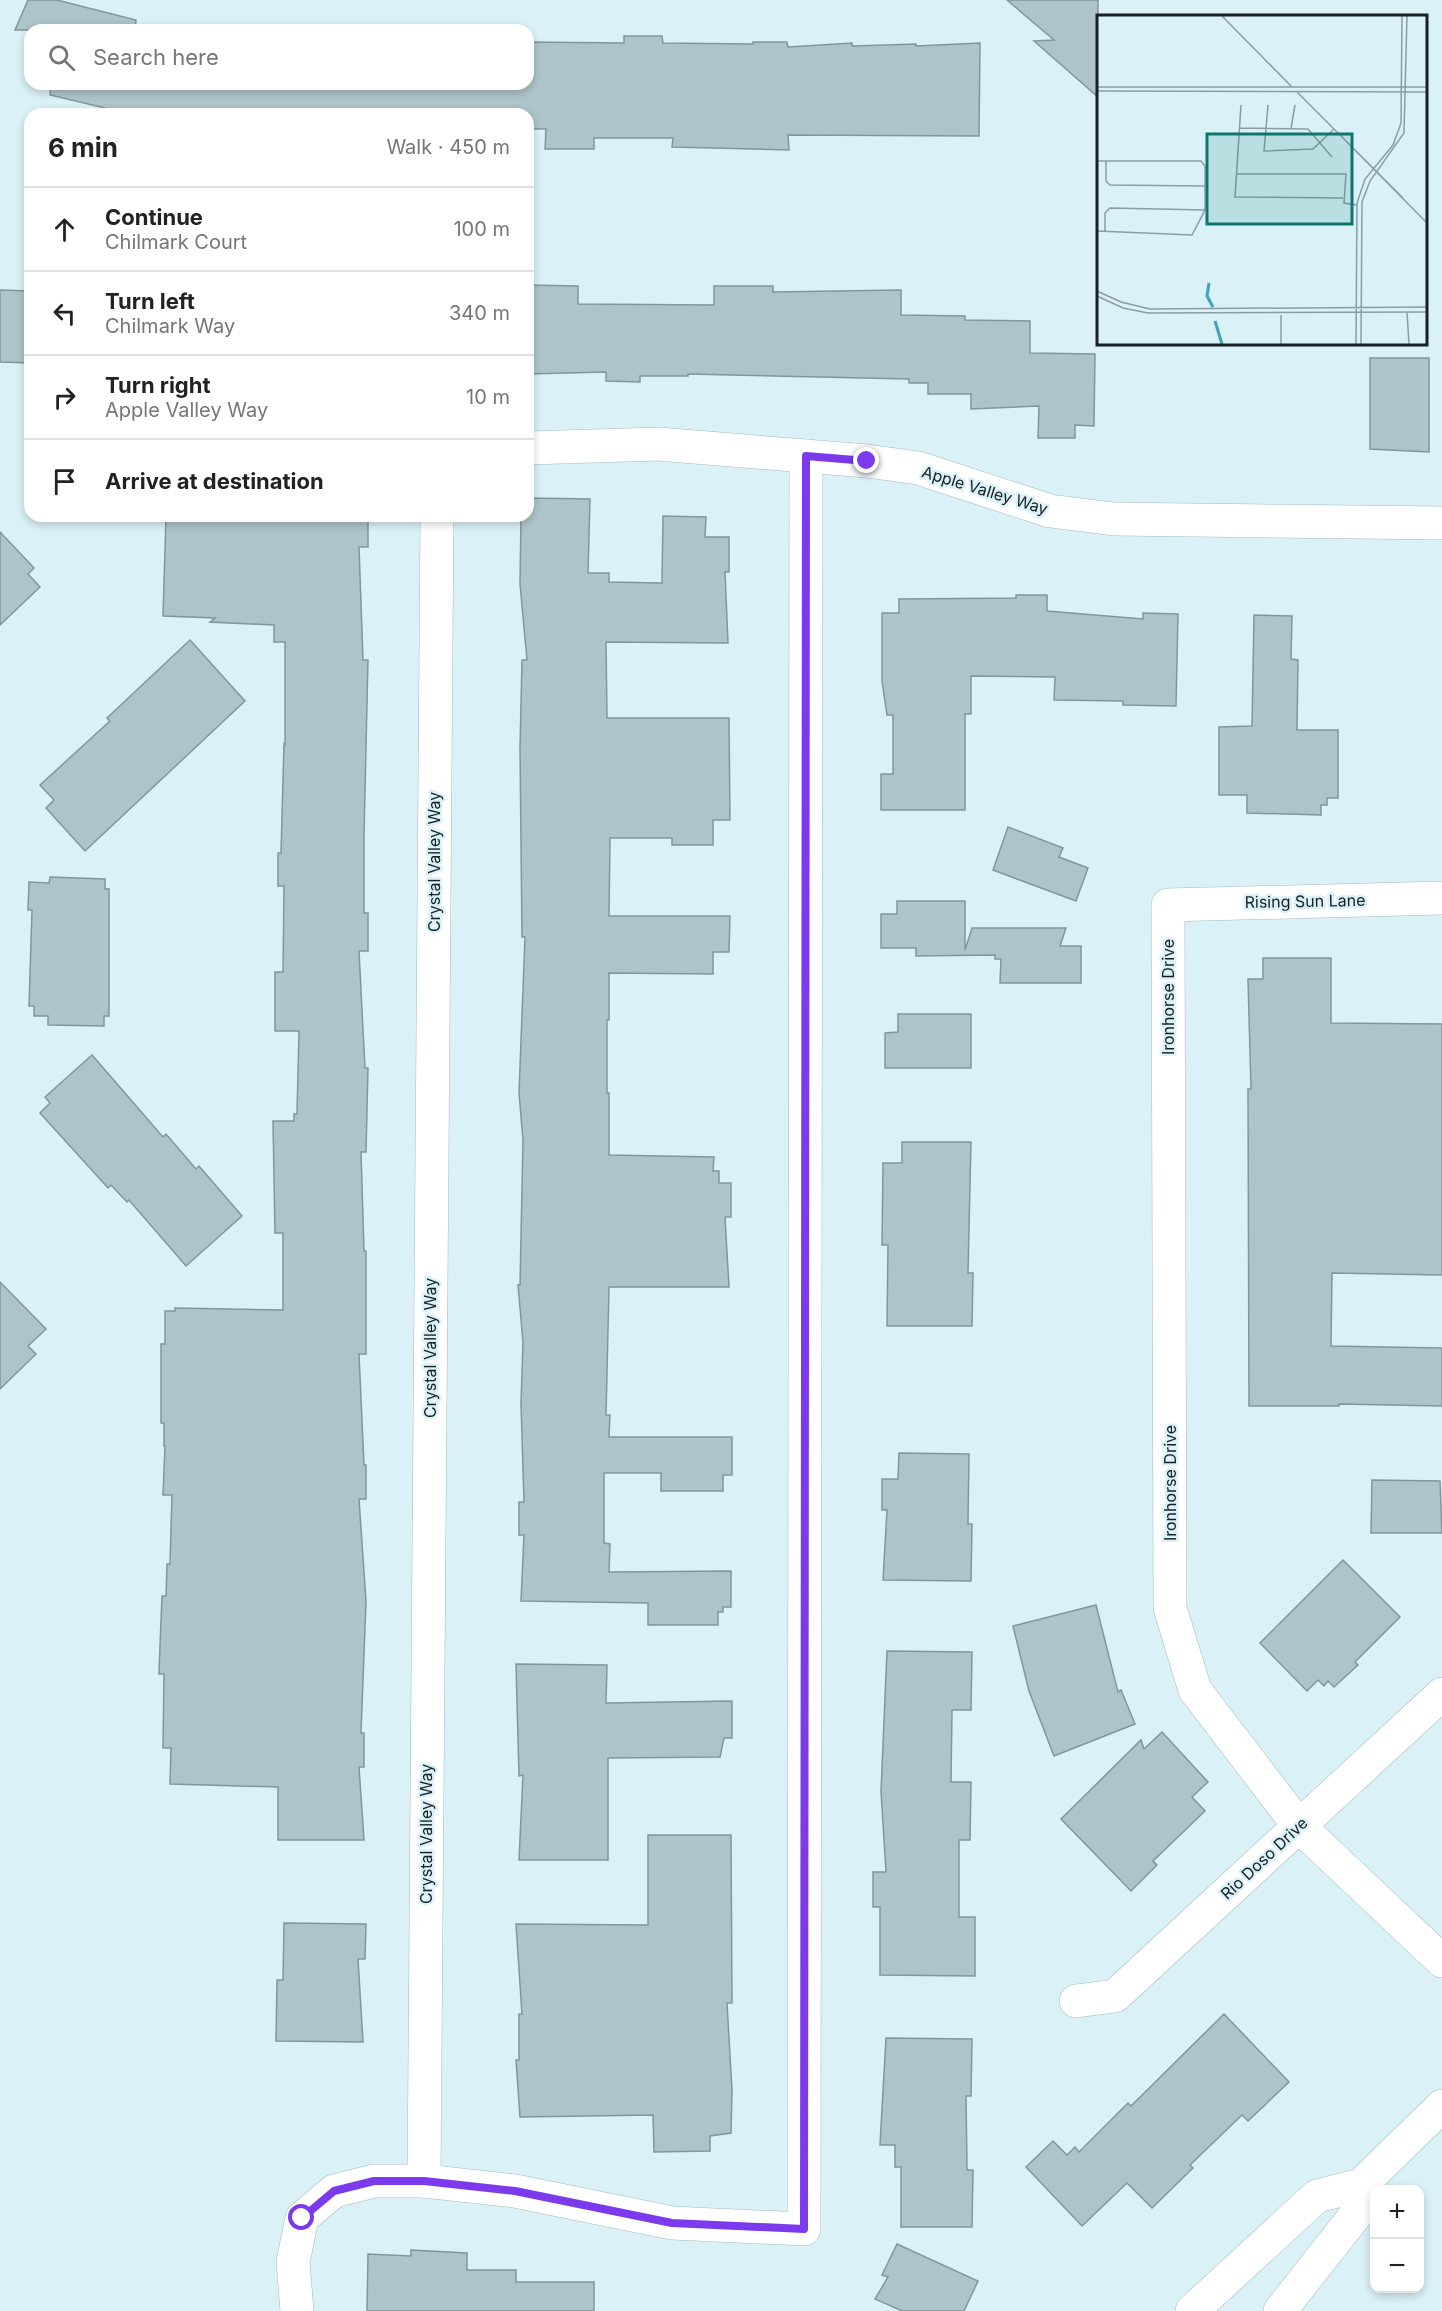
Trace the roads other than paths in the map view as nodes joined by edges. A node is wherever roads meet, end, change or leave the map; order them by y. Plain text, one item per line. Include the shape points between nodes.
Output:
1 (534, 448) edge
2 (806, 456) junction
3 (437, 522) edge
4 (1442, 523) edge
5 (1442, 898) edge
6 (1168, 904) joint
7 (1442, 1694) edge
8 (1299, 1826) junction
9 (1442, 1961) edge
10 (1076, 2001) dead end
11 (1442, 2106) edge
12 (424, 2181) junction
13 (1361, 2185) junction
14 (297, 2311) edge
15 (1192, 2311) edge
16 (1280, 2311) edge

1 - 2 street, Apple Valley Way via 658,444
2 - 4 street, Apple Valley Way via 918,468 1050,511 1114,519
2 - 12 street via 804,2229 672,2223 515,2191
3 - 12 street, Crystal Valley Way
5 - 6 street, Rising Sun Lane
6 - 8 street, Ironhorse Drive via 1170,1608 1195,1690
7 - 8 street, Rio Doso Drive
8 - 9 street, Ironhorse Drive
8 - 10 street, Rio Doso Drive via 1115,1996
11 - 13 street
12 - 14 street via 374,2181 334,2191 302,2218 293,2262
13 - 15 street via 1317,2196
13 - 16 street via 1357,2213

